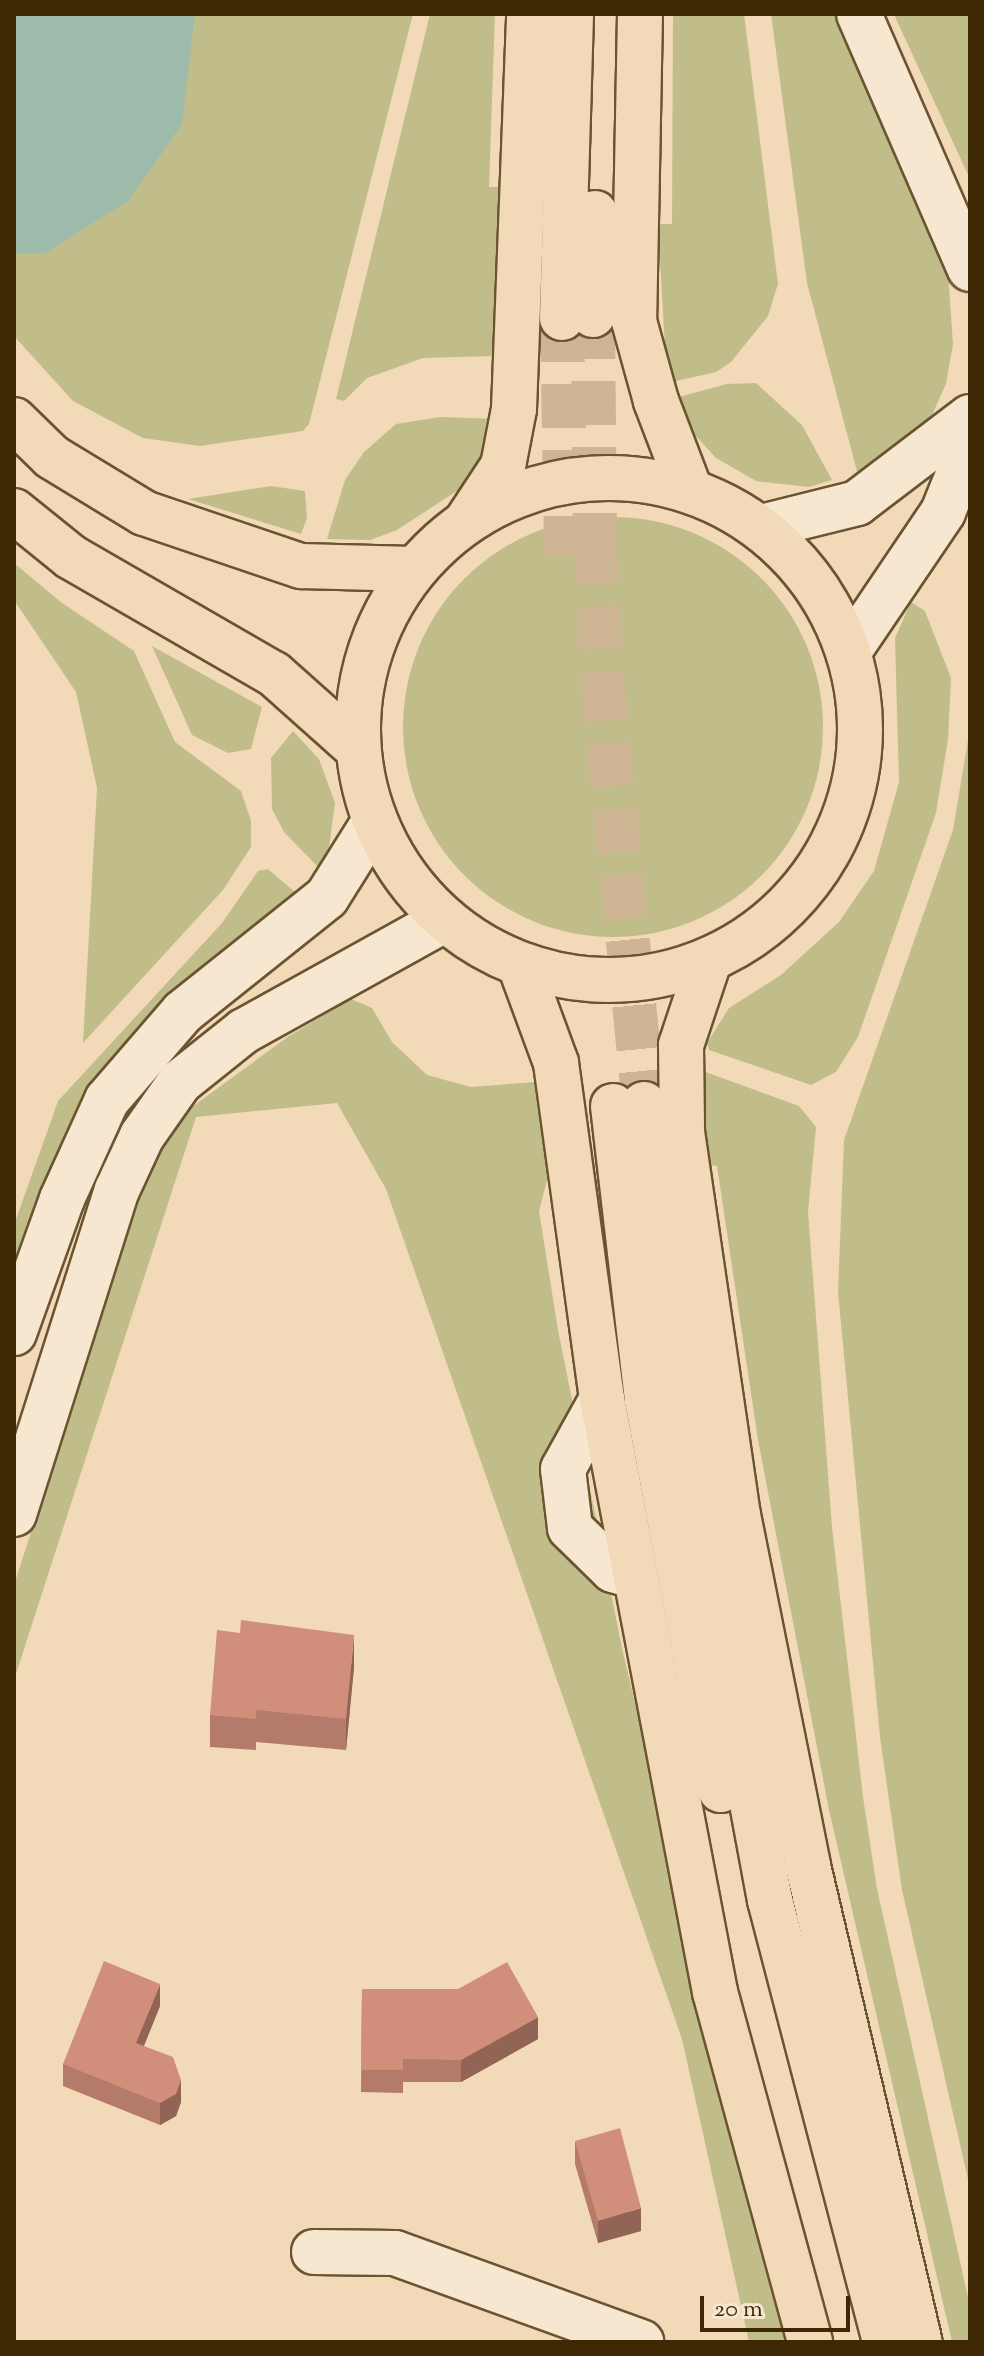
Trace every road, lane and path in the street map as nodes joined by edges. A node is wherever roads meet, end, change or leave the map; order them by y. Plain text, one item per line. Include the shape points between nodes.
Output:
1 (529, 14) edge
2 (571, 14) edge
3 (598, 14) edge
4 (640, 14) edge
5 (859, 14) edge
6 (970, 269) edge
7 (970, 417) edge
8 (14, 420) edge
9 (970, 424) edge
10 (690, 490) junction
11 (14, 511) edge
12 (468, 519) junction
13 (761, 527) junction
14 (413, 569) junction
15 (849, 651) junction
16 (357, 748) junction
17 (374, 822) junction
18 (444, 920) junction
19 (709, 961) junction
20 (520, 965) junction
21 (14, 1333) edge
22 (14, 1514) edge
23 (314, 2252) dead end
24 (641, 2342) edge
25 (810, 2342) edge
26 (857, 2342) edge
27 (885, 2342) edge
28 (920, 2342) edge

1 - 12 main road via 514,409 503,466
2 - 3 main road via 578,316
4 - 10 main road via 634,321 656,401
5 - 6 street
7 - 13 street via 857,503
8 - 14 main road via 52,457 144,513 301,566
9 - 15 street via 964,460 943,512
10 - 12 main road via 614,476 538,486
10 - 13 main road
11 - 16 main road via 71,557 274,674
12 - 14 main road
13 - 15 main road via 814,582
14 - 16 main road via 379,623 360,684
15 - 19 main road via 860,702 860,756 848,808 827,856 795,899 756,934
16 - 17 main road
17 - 18 main road via 415,891
17 - 21 street via 327,897 183,1012 107,1100 62,1199
18 - 20 main road
18 - 22 street via 244,1031 180,1082 142,1136 117,1190
19 - 20 main road via 647,979 582,981
19 - 28 main road via 681,1045 679,1082 738,1515 808,1866
20 - 25 main road via 556,1063 602,1399 715,1992
23 - 24 street via 395,2253
26 - 27 main road via 781,2058 694,1665 647,1400 628,1105 770,1900

